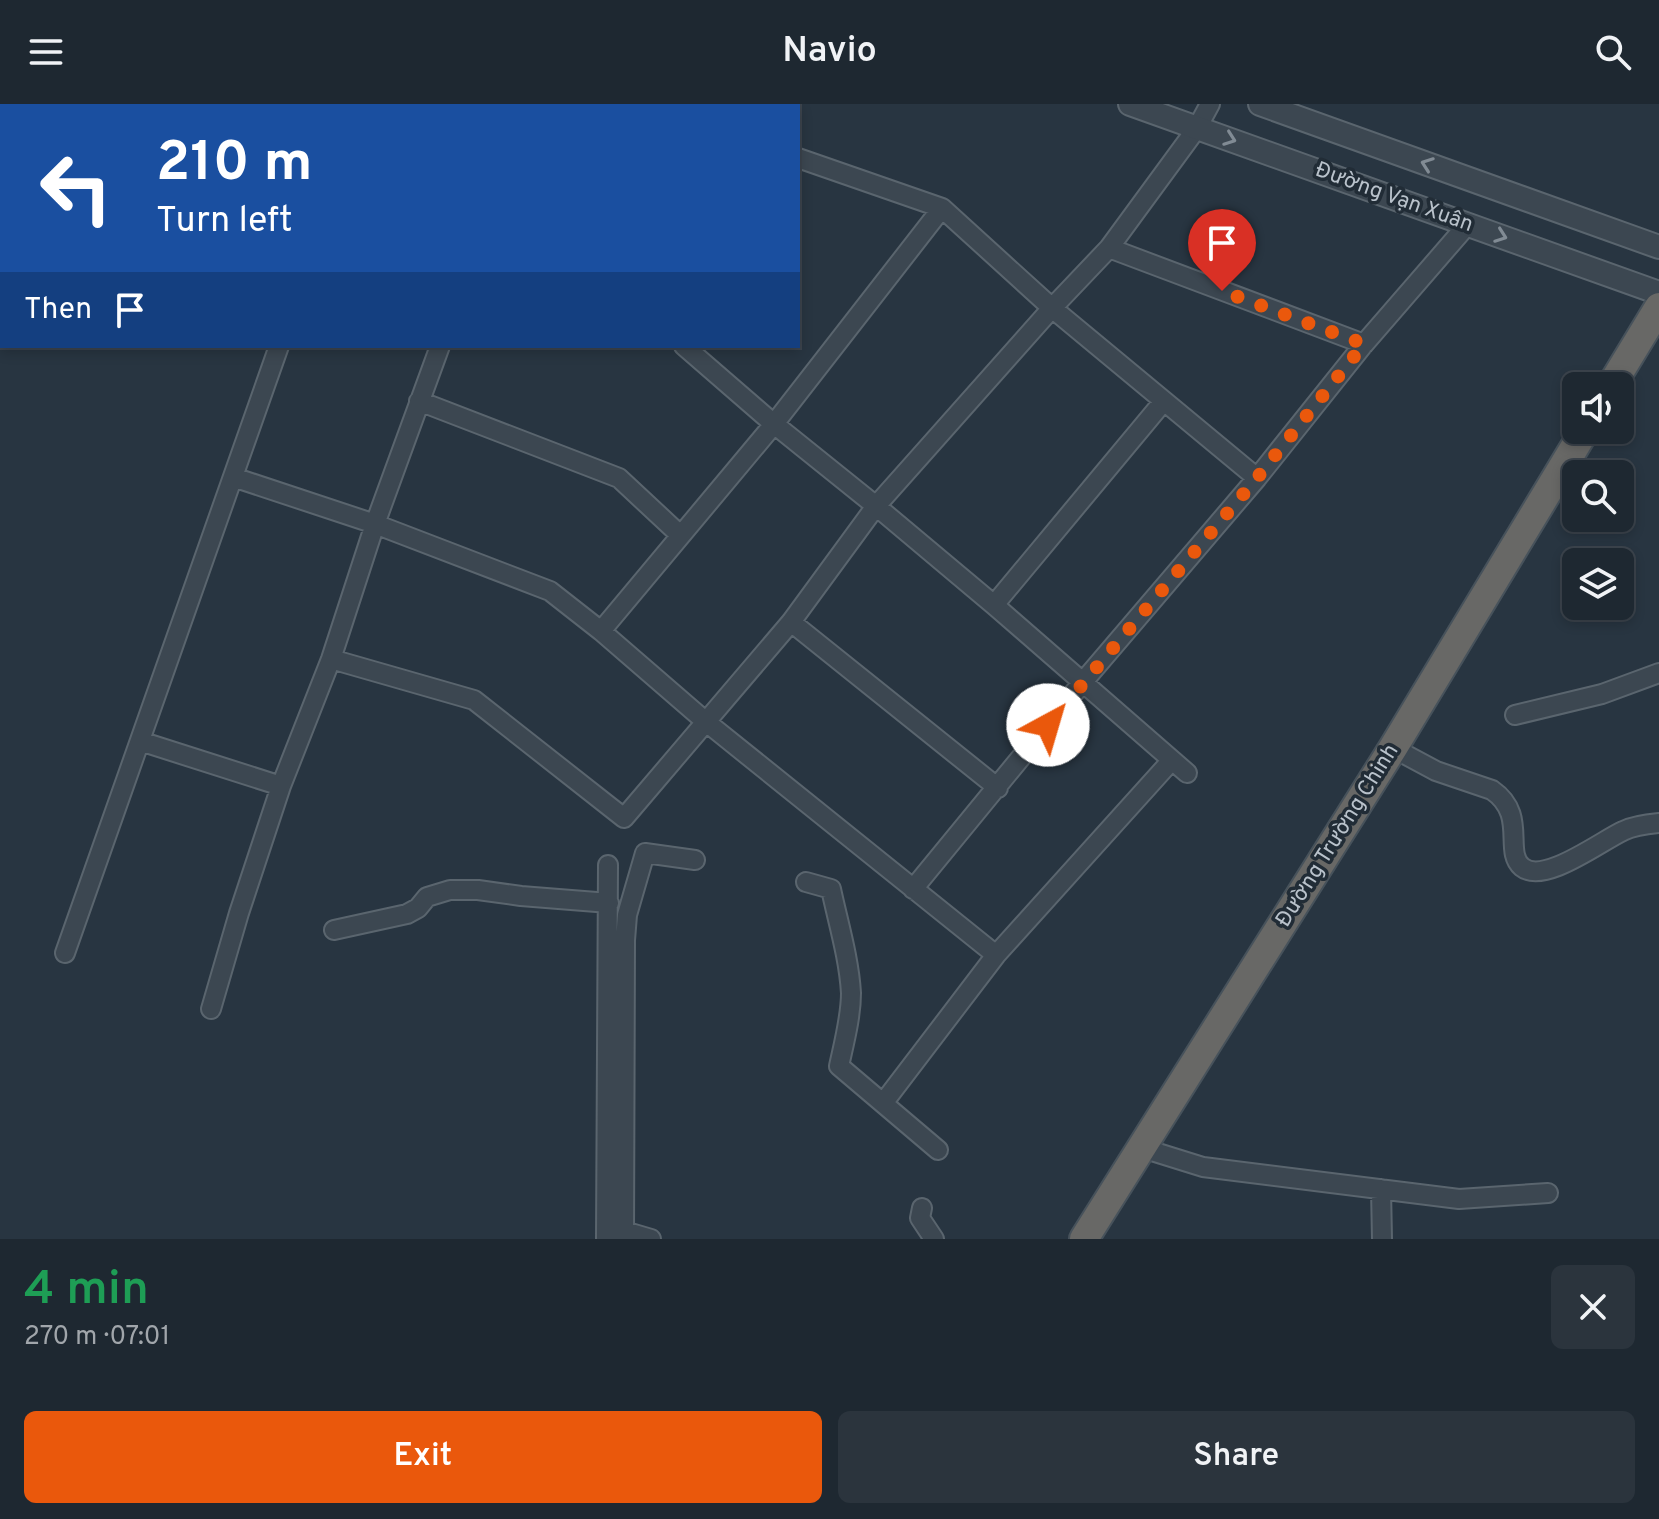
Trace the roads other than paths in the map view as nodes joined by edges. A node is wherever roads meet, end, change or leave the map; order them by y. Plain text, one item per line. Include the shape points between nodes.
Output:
1 (1130, 104) edge
2 (1210, 104) edge
3 (1260, 104) edge
4 (1197, 128) junction
5 (800, 159) edge
6 (942, 208) junction
7 (1468, 224) junction
8 (1659, 247) edge
9 (1109, 248) junction
10 (1659, 293) edge
11 (1659, 307) edge
12 (1052, 308) junction
13 (1364, 344) junction
14 (1659, 347) edge
15 (278, 348) edge
16 (439, 348) edge
17 (686, 348) edge
18 (1621, 372) edge
19 (1630, 372) edge
20 (419, 401) junction
21 (1163, 402) junction
22 (774, 424) junction
23 (1577, 444) edge
24 (233, 477) junction
25 (1257, 478) junction
26 (876, 506) junction
27 (375, 524) junction
28 (679, 534) junction
29 (994, 605) junction
30 (791, 622) junction
31 (601, 631) junction
32 (331, 659) junction
33 (1659, 673) edge
34 (1082, 683) junction
35 (1515, 715) dead end
36 (705, 721) junction
37 (140, 741) junction
38 (1393, 748) junction
39 (1172, 760) junction
40 (1187, 773) dead end
41 (281, 786) junction
42 (998, 788) junction
43 (1659, 823) edge
44 (695, 860) dead end
45 (608, 865) dead end
46 (806, 882) dead end
47 (913, 889) junction
48 (609, 903) junction
49 (334, 930) dead end
50 (65, 953) dead end
51 (996, 955) junction
52 (211, 1009) dead end
53 (884, 1102) junction
54 (1142, 1148) junction
55 (938, 1150) dead end
56 (1381, 1189) junction
57 (1548, 1193) dead end
58 (922, 1208) dead end
59 (624, 1235) edge
60 (606, 1239) edge
61 (651, 1239) edge
62 (934, 1239) edge
63 (1084, 1239) edge
64 (1382, 1239) edge

1 - 4 street, Đường Vạn Xuân
2 - 4 street
8 -> 3 street, Đường Vạn Xuân
4 -> 7 street, Đường Vạn Xuân
4 - 9 street
5 - 6 street
6 - 12 street
6 - 22 street
7 -> 10 street, Đường Vạn Xuân
7 - 13 street
9 - 12 street
9 - 13 street
11 - 18 highway
12 - 21 street
12 - 26 street
13 - 25 street
14 - 19 highway
15 - 24 street
16 - 20 street
17 - 22 street
20 - 27 street
20 - 28 street via 619,478
21 - 25 street
21 - 29 street
22 - 26 street
22 - 28 street
23 - 38 highway, Đường Trường Chinh
24 - 27 street
24 - 37 street
25 - 34 street
26 - 29 street
26 - 30 street
27 - 31 street via 550,591
27 - 32 street
28 - 31 street
29 - 34 street
30 - 36 street
30 - 42 street
31 - 36 street
32 - 36 street via 474,700 624,818
32 - 41 street
33 - 35 street via 1602,694
34 - 39 street
34 - 42 street
36 - 47 street
37 - 41 street
37 - 50 street
38 - 43 street via 1500,795 1512,813 1515,857 1526,870 1553,868 1625,829
38 - 54 highway, Đường Trường Chinh
39 - 40 street
39 - 51 street
41 - 52 street
42 - 47 street
44 - 59 street via 645,853 627,915
45 - 48 street
46 - 53 street via 831,889 840,930 851,993 839,1066
47 - 51 street
48 - 49 street via 450,890 427,897 407,914
48 - 60 street
51 - 53 street
53 - 55 street
54 - 56 street via 1203,1167
54 - 63 highway, Đường Trường Chinh
56 - 57 street via 1459,1199
56 - 64 street
58 - 62 street via 920,1218
59 - 61 street

